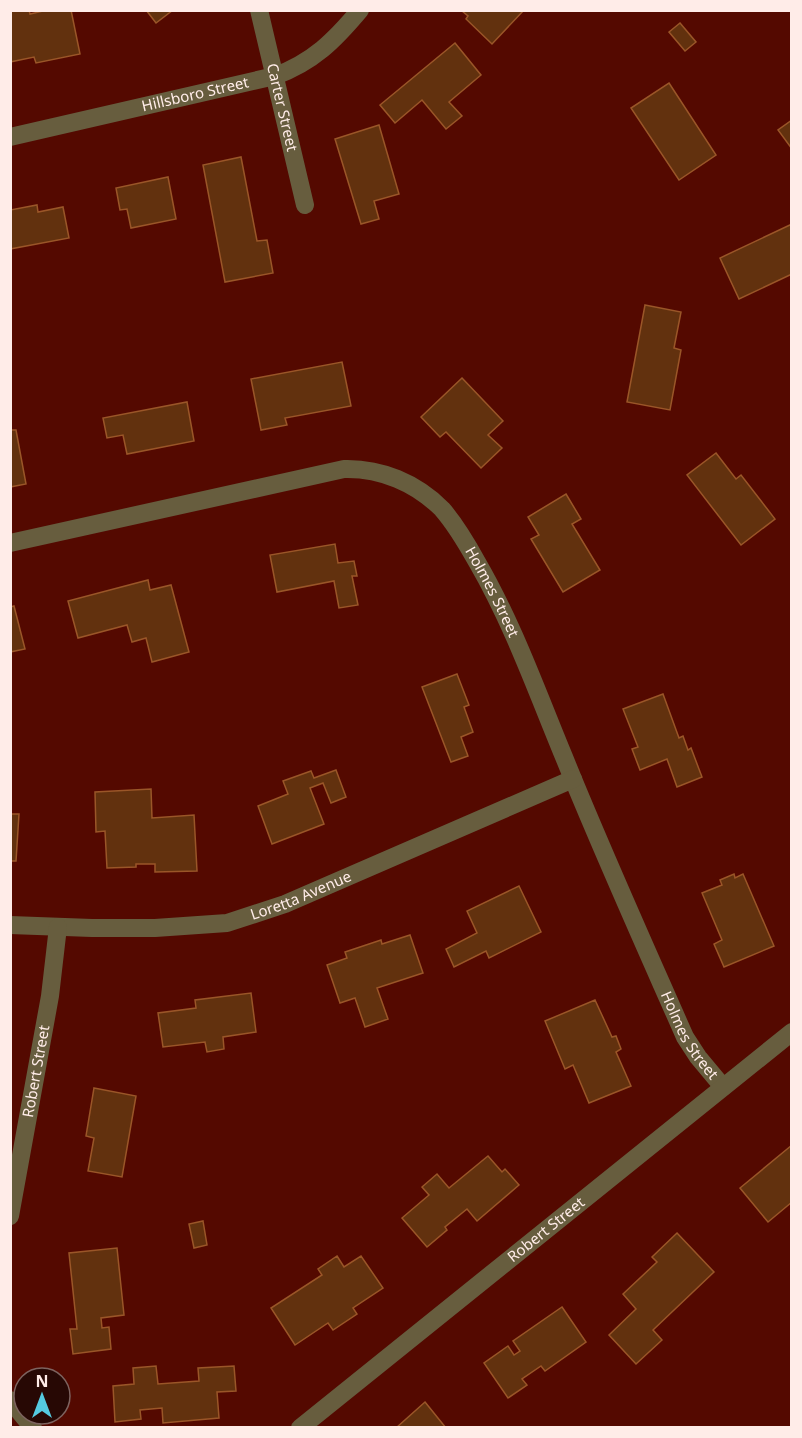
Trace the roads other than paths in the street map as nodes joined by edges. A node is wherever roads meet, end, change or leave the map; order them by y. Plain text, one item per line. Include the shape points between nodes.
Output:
1 (260, 10) edge
2 (360, 10) edge
3 (275, 75) junction
4 (10, 137) edge
5 (305, 205) dead end
6 (10, 543) edge
7 (573, 779) junction
8 (10, 925) edge
9 (58, 927) junction
10 (792, 1032) edge
11 (723, 1087) junction
12 (10, 1216) edge
13 (10, 1400) edge
14 (33, 1428) edge
15 (300, 1428) edge

1 - 3 street, Carter Street
2 - 3 street, Hillsboro Street via 329,45 303,64
3 - 4 street, Hillsboro Street
3 - 5 street, Carter Street
6 - 7 street, Holmes Street via 329,471 375,470 403,481 442,510 479,565 510,625
7 - 9 street, Loretta Avenue via 248,917 185,927
7 - 11 street, Holmes Street via 685,1037
8 - 9 street, Loretta Avenue
9 - 12 street, Robert Street via 50,996
10 - 11 street, Robert Street
11 - 15 street, Robert Street
13 - 14 street

